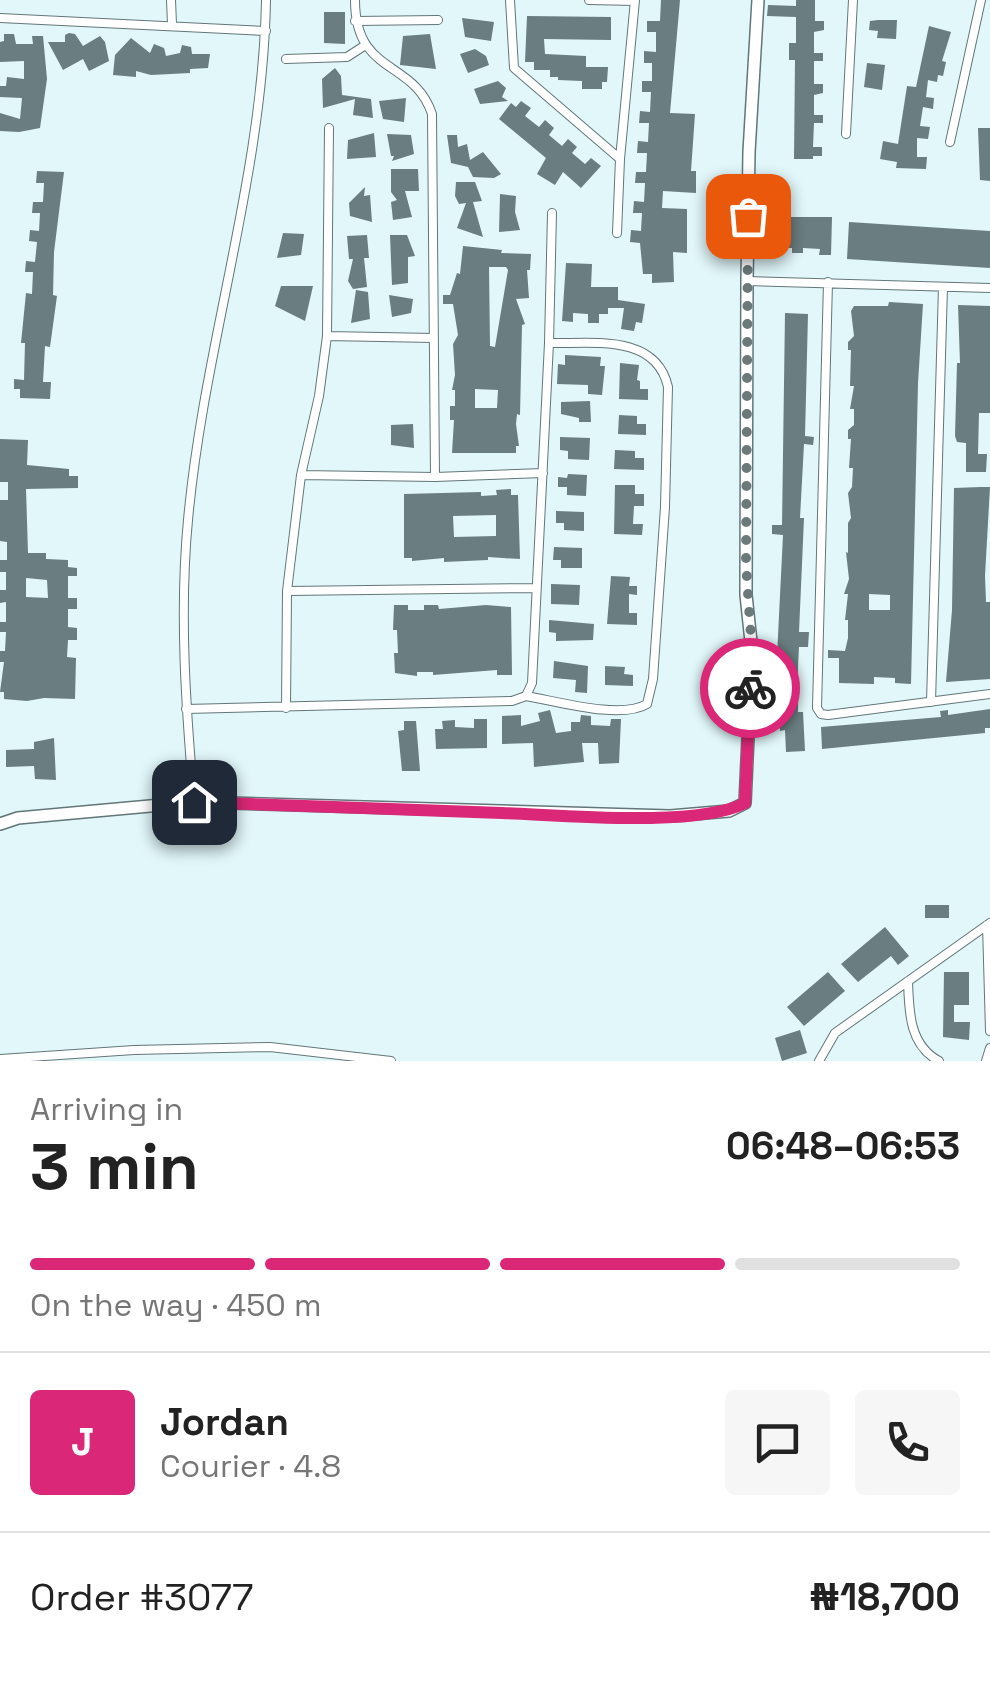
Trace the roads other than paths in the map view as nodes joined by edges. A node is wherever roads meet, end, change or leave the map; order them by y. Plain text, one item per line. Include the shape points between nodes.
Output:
1 (171, 0) edge
2 (266, 0) edge
3 (354, 0) edge
4 (510, 0) edge
5 (589, 0) edge
6 (635, 0) edge
7 (758, 0) edge
8 (852, 0) edge
9 (981, 0) edge
10 (979, 14) junction
11 (990, 14) edge
12 (0, 18) edge
13 (438, 20) dead end
14 (355, 21) junction
15 (172, 24) junction
16 (266, 32) junction
17 (364, 46) junction
18 (286, 59) dead end
19 (329, 128) dead end
20 (846, 134) dead end
21 (950, 142) dead end
22 (620, 159) junction
23 (552, 213) dead end
24 (618, 234) dead end
25 (747, 280) junction
26 (828, 282) junction
27 (943, 287) junction
28 (990, 288) edge
29 (326, 336) junction
30 (434, 338) junction
31 (549, 343) junction
32 (543, 472) junction
33 (301, 476) junction
34 (435, 477) junction
35 (534, 588) junction
36 (287, 590) junction
37 (990, 694) edge
38 (526, 696) junction
39 (931, 702) junction
40 (286, 708) junction
41 (186, 709) junction
42 (194, 802) junction
43 (0, 824) edge
44 (988, 924) edge
45 (908, 982) junction
46 (990, 1030) edge
47 (990, 1048) edge
48 (0, 1059) edge
49 (391, 1061) edge
50 (819, 1061) edge
51 (939, 1061) edge
52 (986, 1061) edge

1 - 15 street
2 - 16 street
3 - 14 street
4 - 22 street via 514,68
5 - 6 street
6 - 22 street
7 - 25 street
8 - 20 street
9 - 10 street
10 - 11 street
10 - 21 street
12 - 15 street
13 - 14 street
14 - 17 street
15 - 16 street
16 - 41 street via 252,153 188,520
17 - 18 street via 347,57
17 - 30 street via 415,86 432,114
19 - 29 street
22 - 24 street
23 - 31 street
25 - 26 street
25 - 42 street via 746,580 752,651 745,803 729,811 670,816
26 - 27 street
26 - 39 street via 817,708 828,715
27 - 28 street
27 - 39 street
29 - 30 street
29 - 33 street
30 - 34 street
31 - 32 street
31 - 38 street via 621,344 654,359 665,374 665,507 646,704 618,710
32 - 34 street
32 - 35 street
33 - 34 street
33 - 36 street
35 - 36 street
35 - 38 street via 532,683
36 - 40 street
37 - 39 street
38 - 40 street
40 - 41 street
41 - 42 street
42 - 43 street
44 - 45 street
44 - 46 street
45 - 50 street via 835,1034
45 - 51 street via 909,1022
47 - 52 street
48 - 49 street via 270,1047

